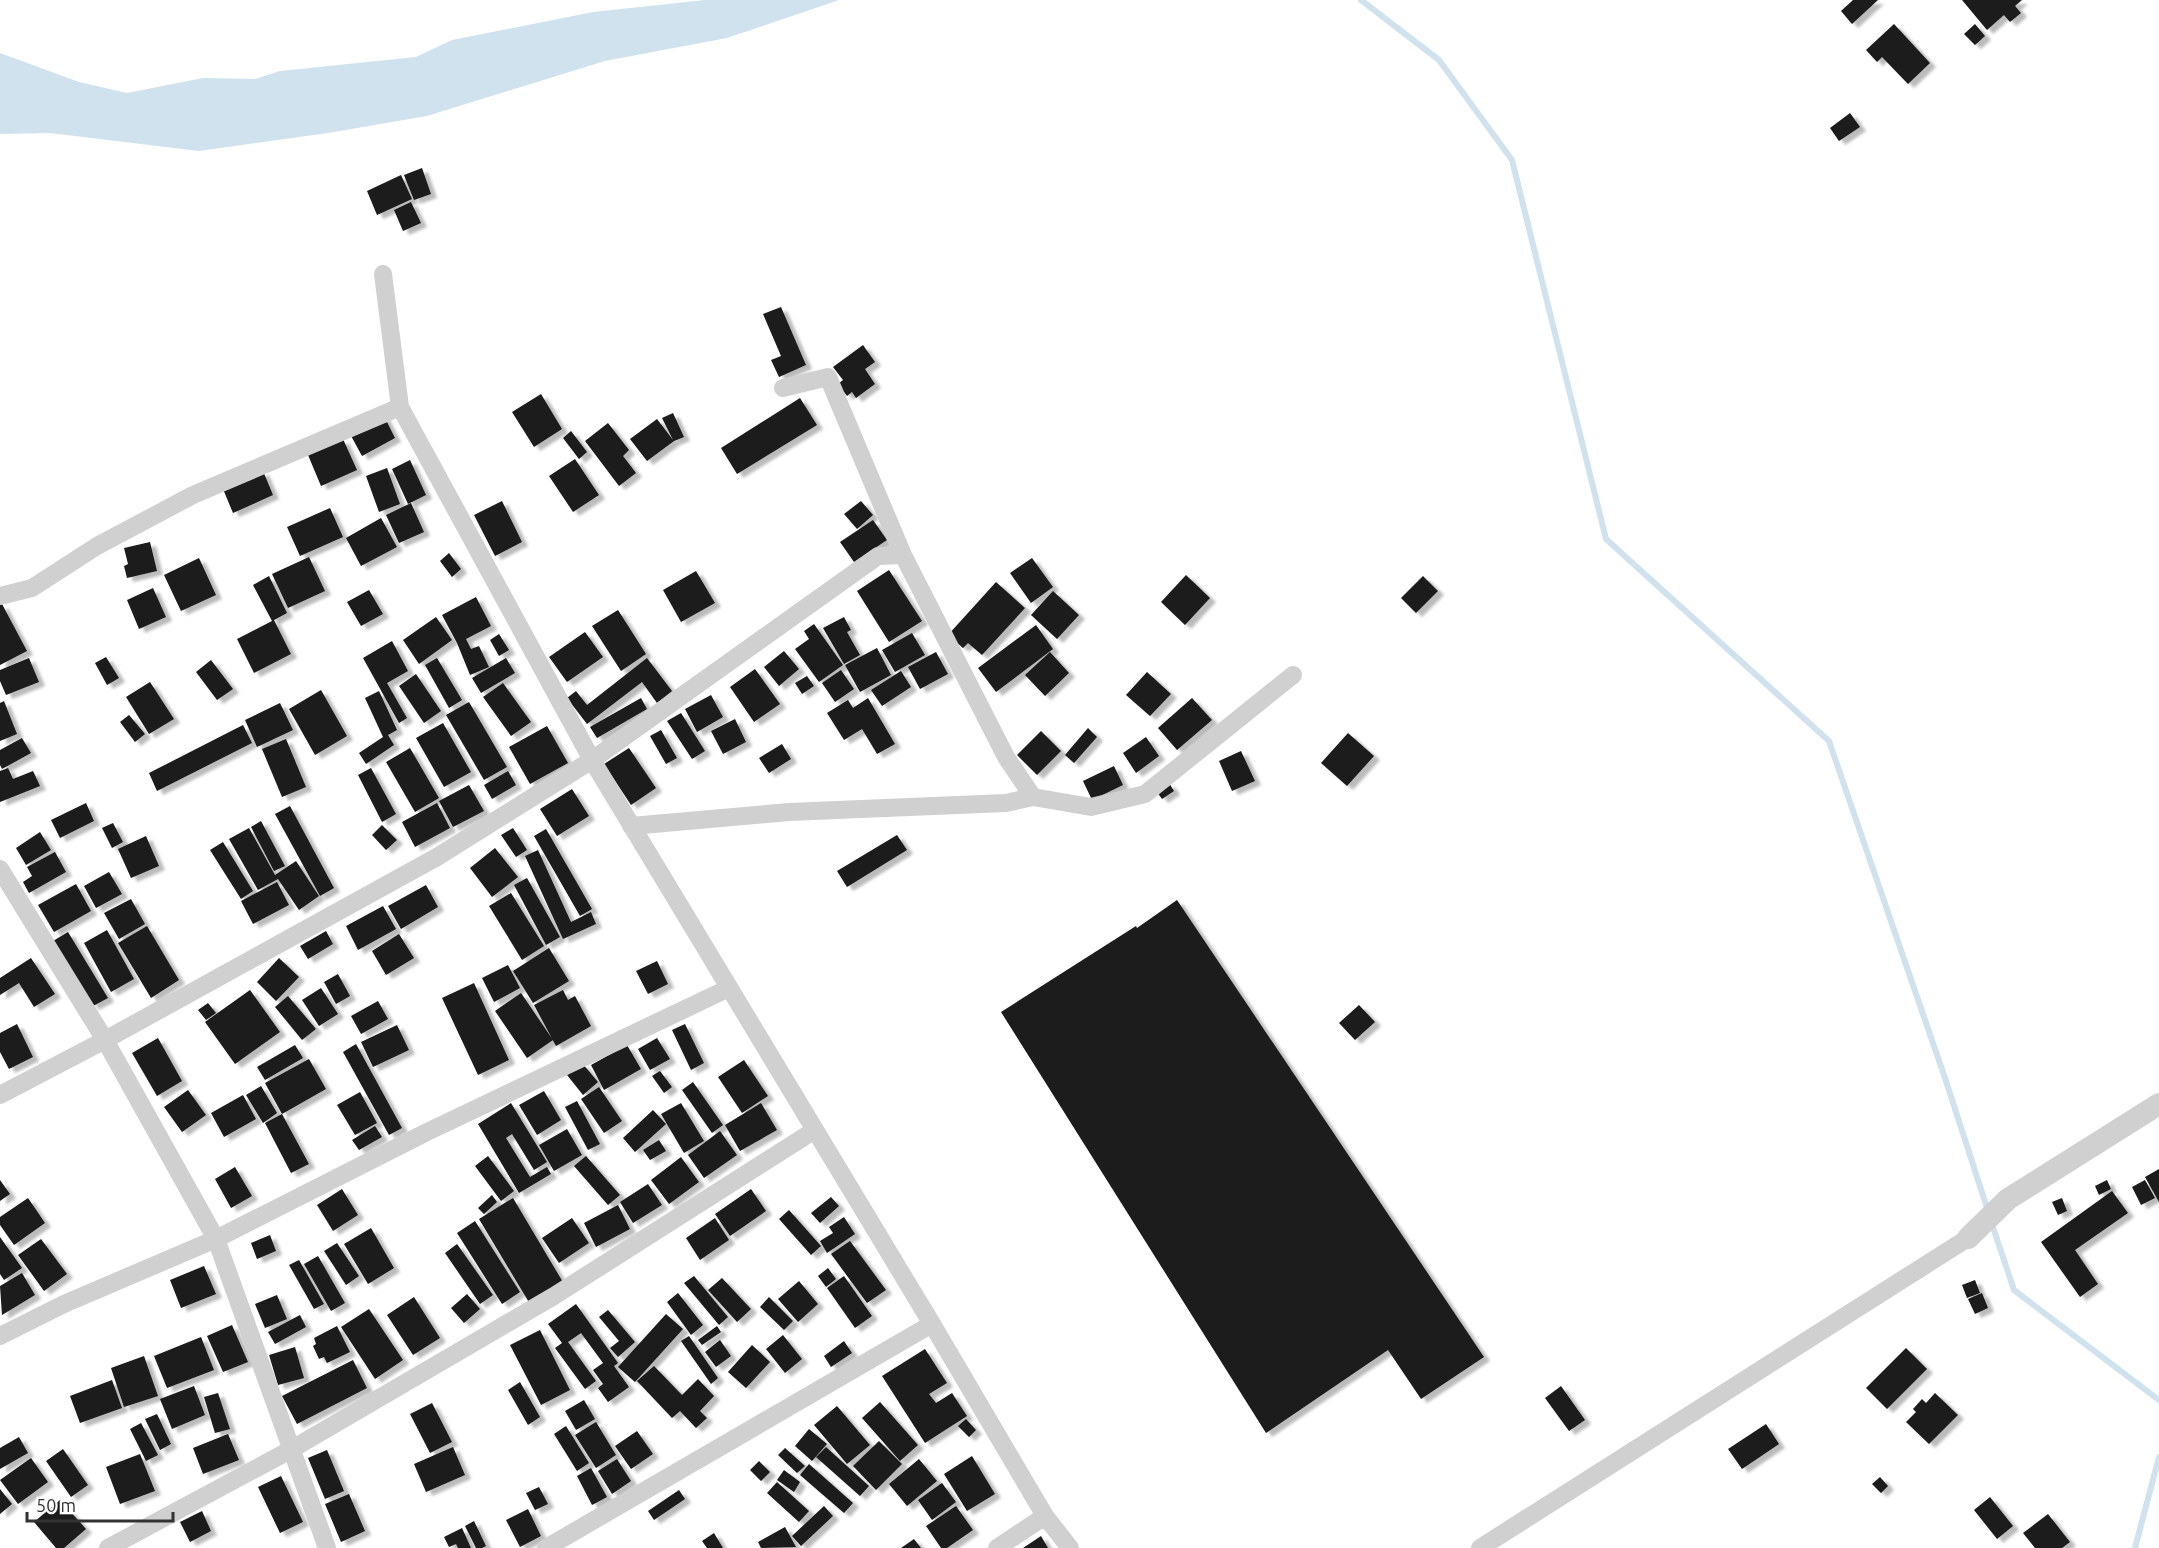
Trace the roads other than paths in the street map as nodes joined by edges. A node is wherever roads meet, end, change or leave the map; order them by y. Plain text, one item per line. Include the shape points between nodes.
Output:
1 (383, 274) dead end
2 (783, 388) dead end
3 (400, 407) junction
4 (903, 555) junction
5 (0, 596) edge
6 (1293, 675) dead end
7 (592, 760) junction
8 (1033, 797) junction
9 (632, 826) junction
10 (0, 869) edge
11 (729, 988) junction
12 (105, 1040) junction
13 (0, 1095) edge
14 (2159, 1104) edge
15 (815, 1130) junction
16 (1968, 1238) joint
17 (216, 1239) junction
18 (932, 1324) junction
19 (0, 1336) edge
20 (292, 1449) junction
21 (1045, 1516) junction
22 (108, 1548) edge
23 (327, 1548) edge
24 (546, 1548) edge
25 (997, 1548) edge
26 (1070, 1548) edge
27 (1480, 1548) edge

1 - 3 street
2 - 4 street via 828,377
3 - 5 street via 193,495 97,546 32,588
3 - 7 street
4 - 7 street via 878,556
4 - 8 street via 1006,757
6 - 8 street via 1145,794 1091,807
7 - 9 street
7 - 12 street via 436,856
8 - 9 street via 1006,803 789,812
9 - 11 street
10 - 12 street
11 - 15 street
11 - 17 street via 427,1132
12 - 13 street
12 - 17 street
14 - 16 street via 2008,1199
15 - 18 street
15 - 20 street via 554,1296
16 - 27 street
17 - 19 street
17 - 20 street
18 - 21 street
18 - 24 street
20 - 22 street
20 - 23 street
21 - 25 street
21 - 26 street

